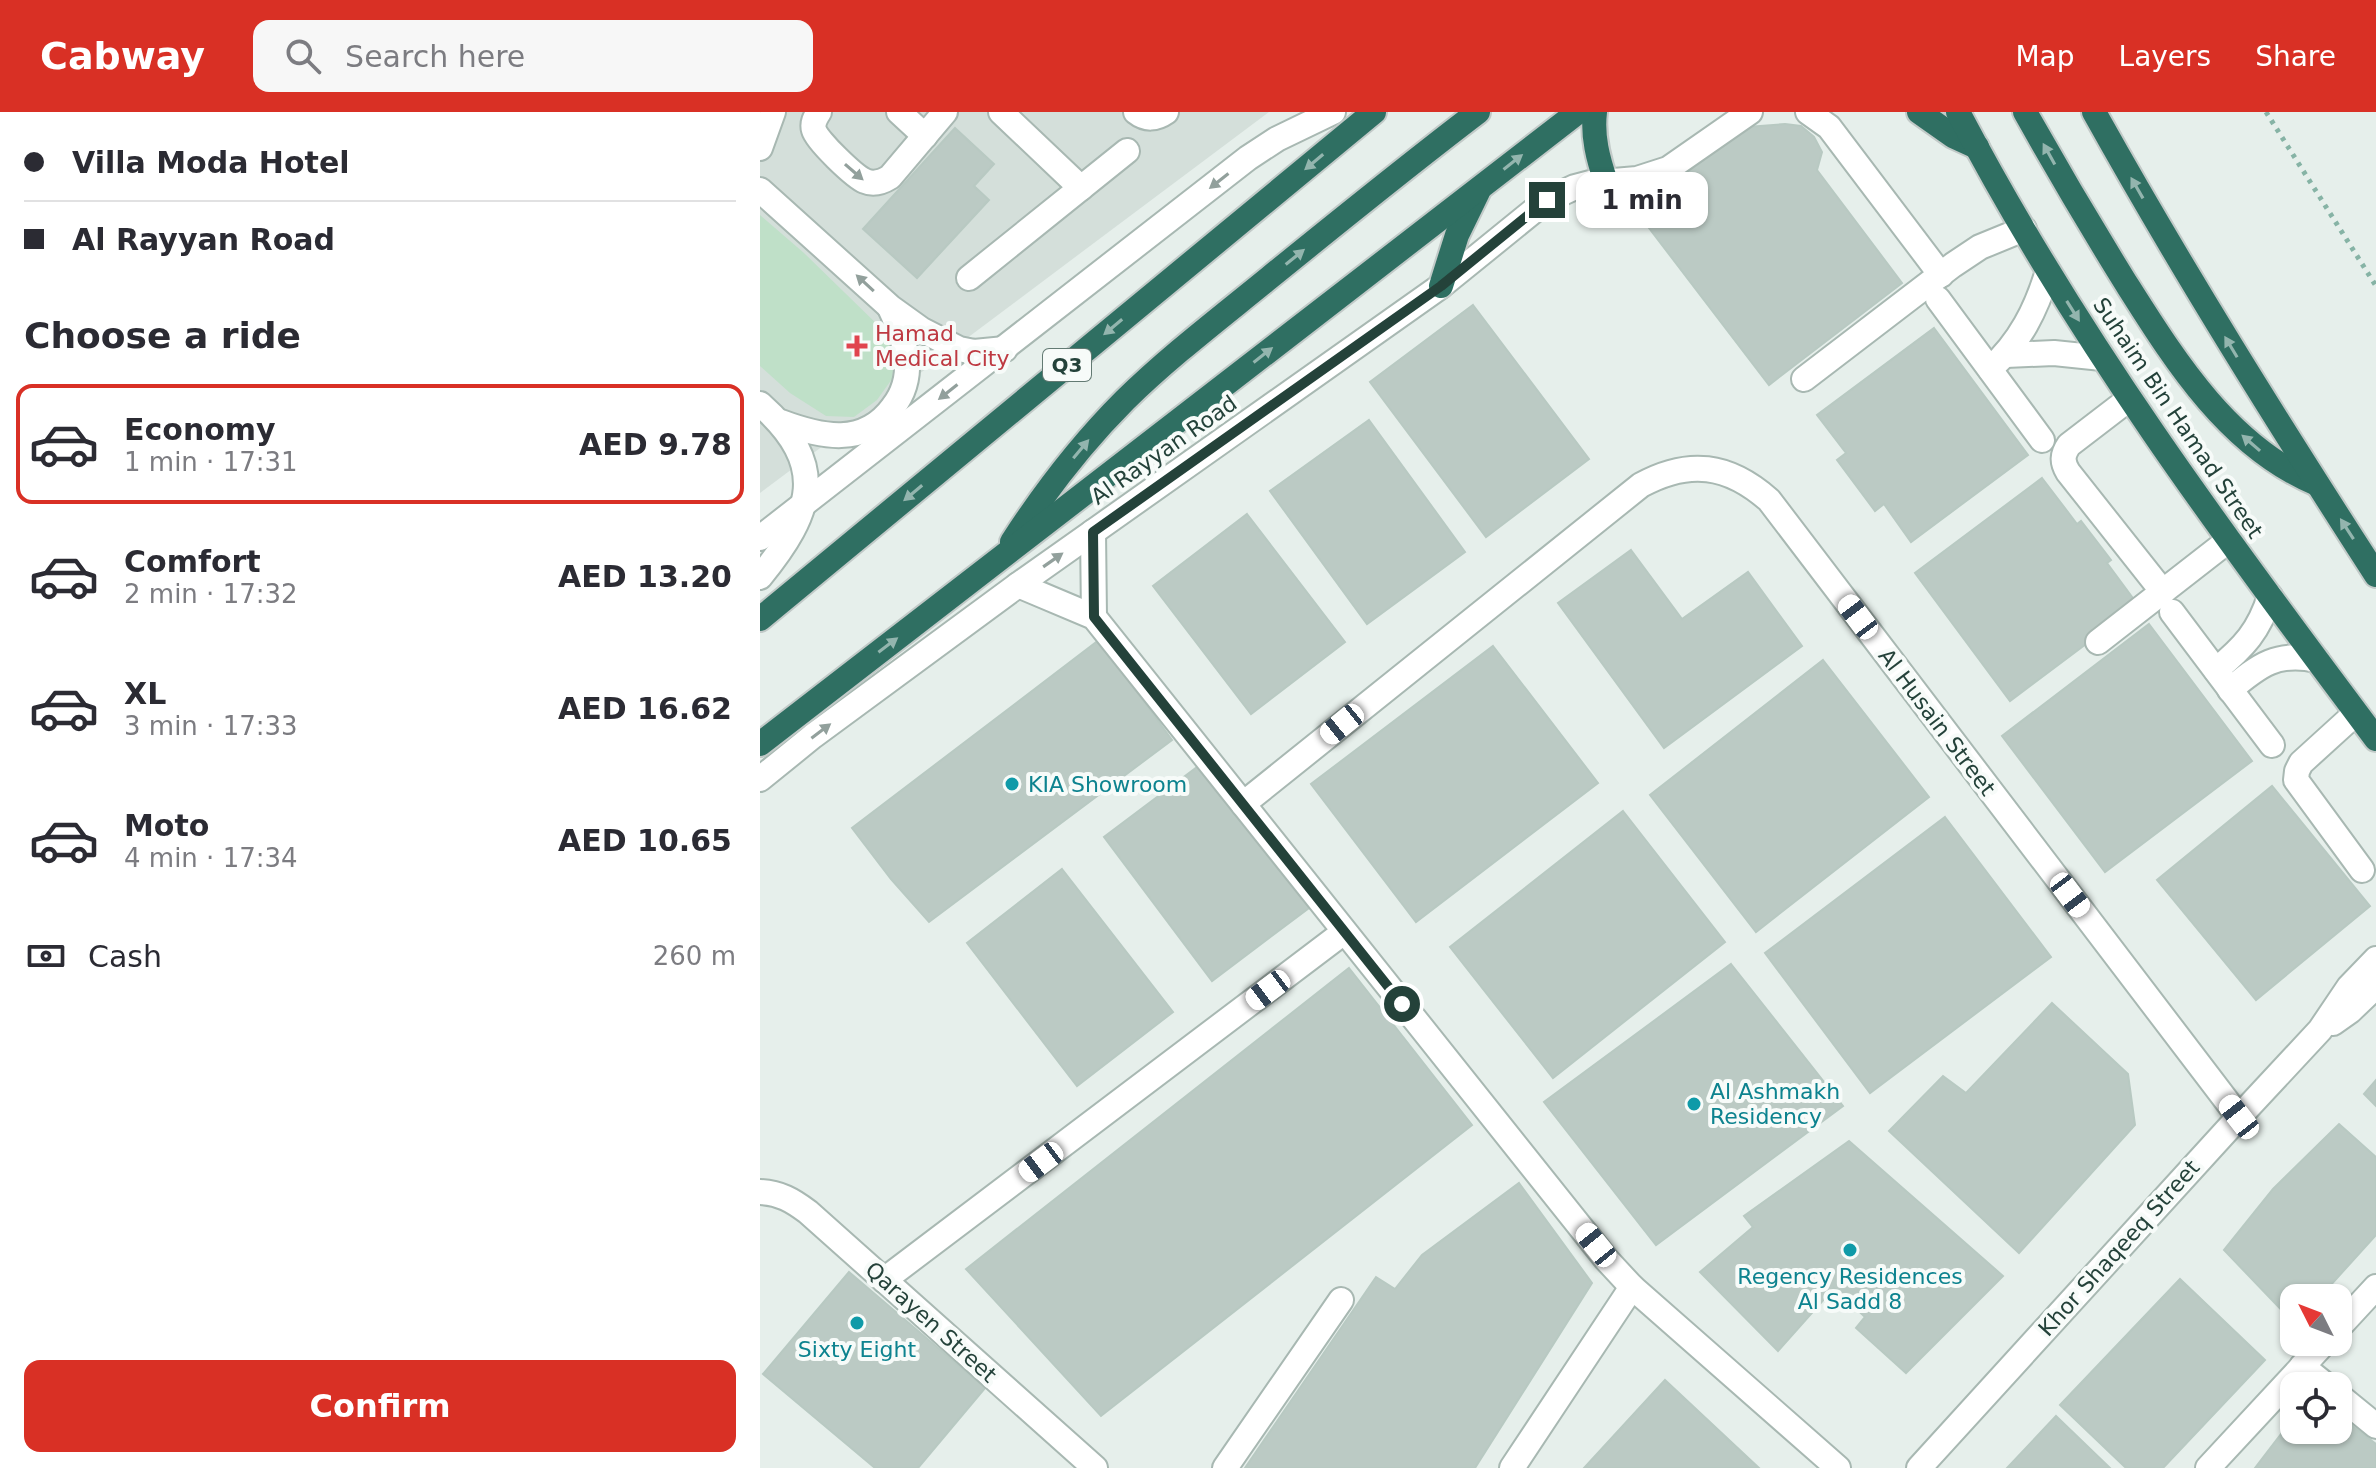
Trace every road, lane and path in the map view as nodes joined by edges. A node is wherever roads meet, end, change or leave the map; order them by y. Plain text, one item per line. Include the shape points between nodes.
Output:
1 (771, 112) edge
2 (819, 112) edge
3 (899, 112) edge
4 (945, 112) edge
5 (1001, 112) edge
6 (1136, 112) edge
7 (1166, 112) edge
8 (1333, 112) edge
9 (1374, 112) edge
10 (1478, 112) edge
11 (1578, 112) edge
12 (1595, 112) edge
13 (1750, 112) edge
14 (1808, 112) edge
15 (1919, 112) edge
16 (1958, 112) edge
17 (2025, 112) edge
18 (2266, 112) edge
19 (2100, 118) edge
20 (760, 119) edge
21 (925, 136) junction
22 (1977, 147) junction
23 (760, 148) edge
24 (1127, 151) dead end
25 (1606, 182) junction
26 (1481, 187) junction
27 (1081, 188) junction
28 (760, 190) edge
29 (2024, 229) junction
30 (2048, 271) junction
31 (969, 278) dead end
32 (1441, 286) junction
33 (2376, 286) edge
34 (1939, 287) junction
35 (890, 307) junction
36 (1005, 349) junction
37 (2102, 358) junction
38 (1998, 362) junction
39 (1804, 379) dead end
40 (2129, 399) junction
41 (760, 404) edge
42 (781, 422) junction
43 (2042, 440) dead end
44 (2317, 484) junction
45 (804, 503) junction
46 (1093, 532) junction
47 (760, 538) edge
48 (2229, 540) junction
49 (1002, 557) junction
50 (2376, 575) edge
51 (760, 577) edge
52 (1018, 585) junction
53 (2270, 596) junction
54 (2167, 602) junction
55 (1094, 617) junction
56 (760, 619) edge
57 (2098, 642) dead end
58 (2317, 660) junction
59 (2223, 680) junction
60 (2356, 713) junction
61 (2376, 739) edge
62 (760, 744) edge
63 (2272, 745) dead end
64 (760, 779) edge
65 (1243, 804) junction
66 (2362, 870) dead end
67 (1344, 932) junction
68 (2376, 959) edge
69 (2376, 986) edge
70 (2320, 1030) junction
71 (2239, 1117) junction
72 (760, 1192) edge
73 (884, 1280) junction
74 (1632, 1287) junction
75 (2376, 1287) edge
76 (1341, 1300) dead end
77 (2352, 1313) edge
78 (2312, 1356) edge
79 (2302, 1366) junction
80 (2310, 1372) edge
81 (2352, 1406) edge
82 (2376, 1426) edge
83 (2215, 1466) edge
84 (1095, 1468) edge
85 (1225, 1468) edge
86 (1512, 1468) edge
87 (1838, 1468) edge
88 (1919, 1468) edge

1 - 20 street
1 - 23 street
2 -> 21 street via 813,124 816,136 871,183 890,177
3 - 21 street
4 - 21 street
5 - 27 street
6 - 7 street via 1147,118
8 -> 36 street via 1248,158
9 -> 56 highway, Q3
49 -> 10 highway via 1059,476 1161,367
26 -> 11 highway, Al Rayyan Road
12 - 25 highway via 1598,161
13 - 25 street, Al Rayyan Road via 1668,169
14 - 34 street via 1829,127
15 - 22 highway
16 - 22 highway, Suhaim Bin Hamad Street
44 -> 17 highway via 2264,455 2181,367
18 - 33 path
44 -> 19 highway via 2170,246
22 - 29 highway, Suhaim Bin Hamad Street
24 - 27 street
25 - 32 street, Al Rayyan Road via 1575,187 1547,200
26 - 32 highway via 1457,235
49 -> 26 highway, Al Rayyan Road
27 - 31 street
35 -> 28 street
29 - 30 highway, Suhaim Bin Hamad Street
29 - 34 street via 1980,247
30 -> 37 highway, Suhaim Bin Hamad Street
30 - 38 street via 2032,315
32 - 46 street, Al Rayyan Road
34 - 38 street
34 - 39 street
35 - 36 street via 959,349
35 - 42 street via 905,348 907,376 888,414 844,436 809,433
36 -> 45 street
37 - 38 street via 2054,353
37 - 40 highway, Suhaim Bin Hamad Street
38 - 43 street
40 - 48 highway, Suhaim Bin Hamad Street
40 - 54 street via 2069,445 2063,462
41 - 42 street
42 - 45 street via 806,468
50 -> 44 highway
45 - 47 street
45 - 51 street via 784,547
52 -> 46 street, Al Rayyan Road
46 - 55 street
48 - 53 highway, Suhaim Bin Hamad Street
48 - 54 street
62 -> 49 highway, Al Rayyan Road
52 - 55 street
64 -> 52 street, Al Rayyan Road
53 - 58 highway, Suhaim Bin Hamad Street
53 - 59 street via 2253,635
54 - 57 street
54 - 59 street
55 - 65 street
58 - 59 street via 2294,656 2270,661 2249,674
58 - 60 highway, Suhaim Bin Hamad Street
59 - 63 street
60 - 61 highway, Suhaim Bin Hamad Street
60 - 66 street via 2301,763 2296,780
65 - 67 street
65 - 71 street, Al Husain Street via 1641,485 1678,470 1727,473 1769,500
67 - 73 street
67 - 74 street
68 - 70 street, Khor Shaqeeq Street
69 - 70 street, Khor Shaqeeq Street
70 - 71 street, Khor Shaqeeq Street
71 - 88 street, Khor Shaqeeq Street
72 - 73 street, Qarayen Street via 792,1199
73 - 84 street, Qarayen Street
74 - 86 street
74 - 87 street
75 - 77 street
76 - 85 street
78 - 79 street
79 - 80 street
79 - 83 street
81 - 82 street

